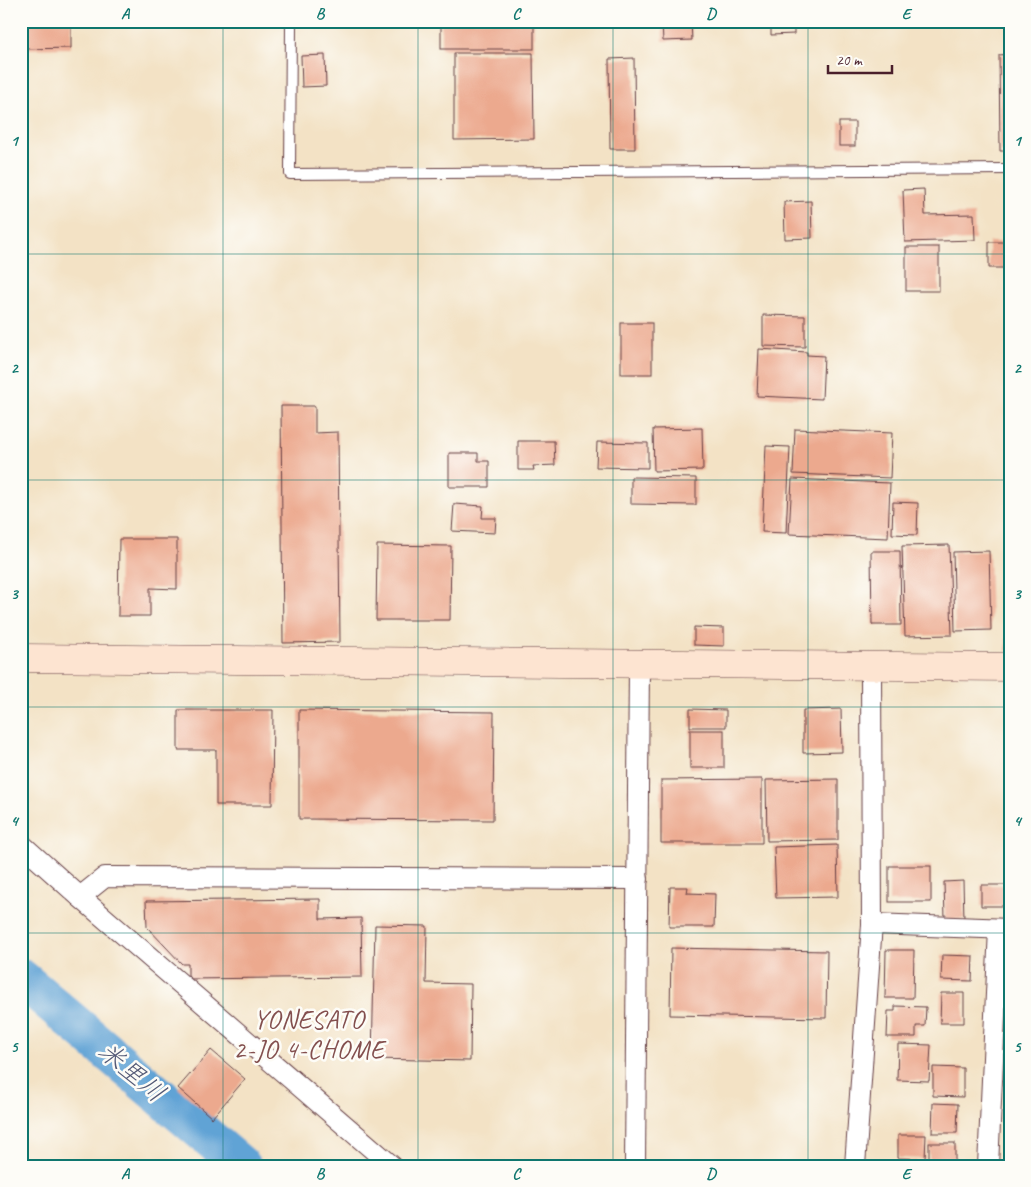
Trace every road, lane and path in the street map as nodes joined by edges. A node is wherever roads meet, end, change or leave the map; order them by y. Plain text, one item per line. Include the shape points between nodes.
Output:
1 (291, 21) edge
2 (1010, 169) edge
3 (21, 658) edge
4 (639, 664) junction
5 (871, 666) junction
6 (1010, 667) edge
7 (21, 844) edge
8 (638, 879) junction
9 (80, 897) junction
10 (872, 924) junction
11 (1004, 929) edge
12 (392, 1166) edge
13 (635, 1166) edge
14 (855, 1166) edge
15 (988, 1166) edge

1 - 2 lane via 290,174
3 - 4 street
4 - 5 street
4 - 8 street
5 - 6 street
5 - 10 street
7 - 9 street
8 - 9 street via 105,877
8 - 13 street
9 - 12 street
10 - 11 street
10 - 14 street
11 - 15 street

